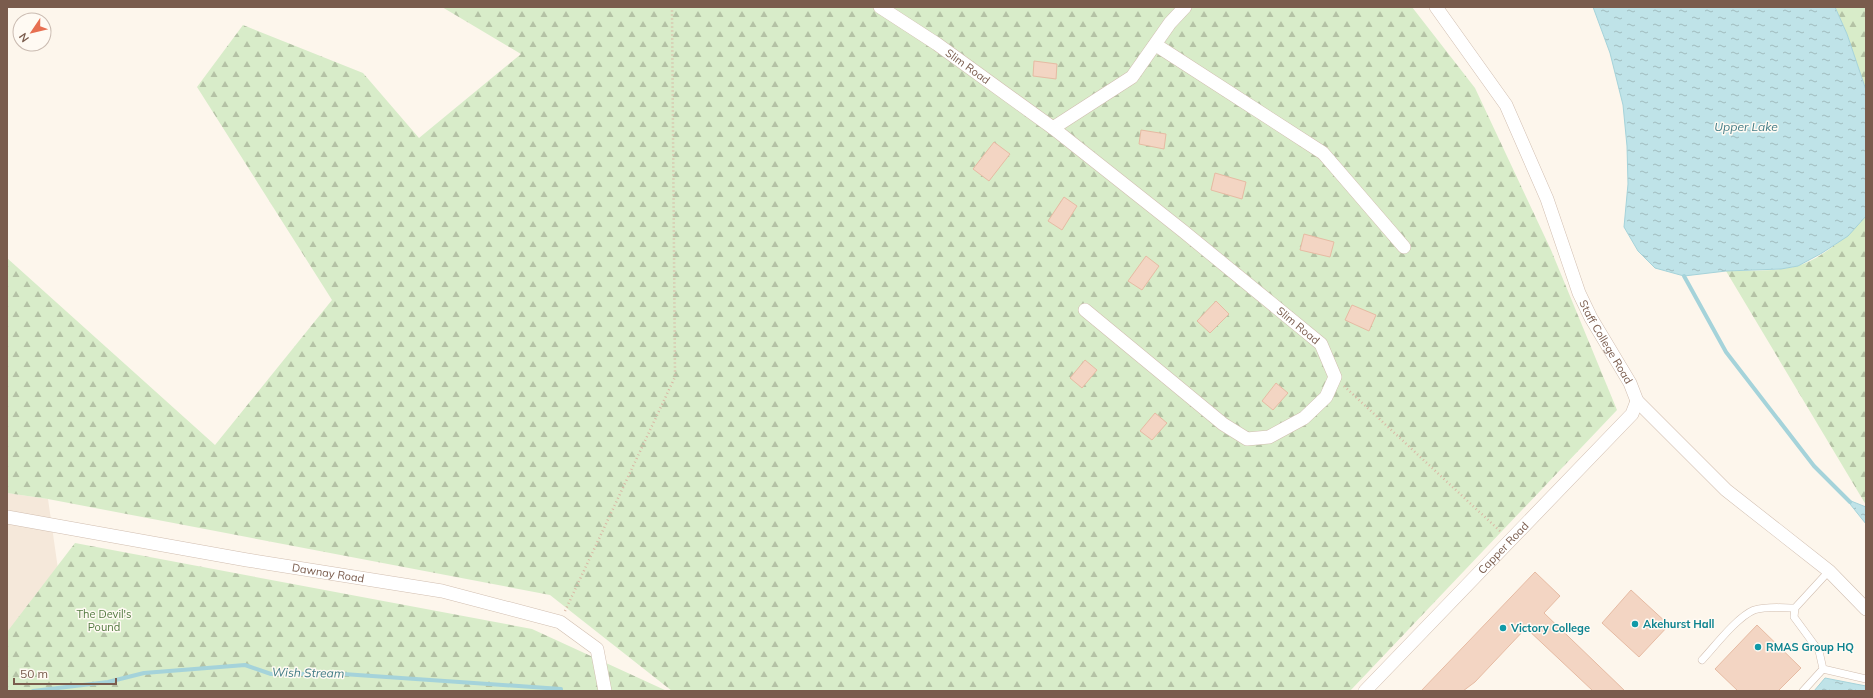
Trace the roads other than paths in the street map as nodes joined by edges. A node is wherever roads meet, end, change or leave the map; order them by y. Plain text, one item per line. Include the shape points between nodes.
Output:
1 (880, 7) edge
2 (1185, 7) edge
3 (1436, 7) edge
4 (1156, 45) junction
5 (1053, 128) junction
6 (1404, 247) dead end
7 (1085, 310) dead end
8 (1638, 401) junction
9 (7, 517) edge
10 (1829, 571) junction
11 (1795, 608) junction
12 (1866, 609) edge
13 (1702, 660) dead end
14 (1823, 669) junction
15 (1866, 679) edge
16 (605, 691) edge
17 (1365, 691) edge
18 (1803, 691) edge

1 - 5 street, Slim Road via 937,44
2 - 4 street via 1170,23
3 - 8 street, Staff College Road via 1506,105 1547,199 1579,293
4 - 5 street via 1132,77
4 - 6 street via 1323,153
5 - 7 street, Slim Road via 1321,344 1335,377 1326,397 1304,418 1269,437 1247,439 1223,424
8 - 10 street, Staff College Road via 1726,490
8 - 17 street, Capper Road via 1632,414
9 - 16 street, Dawnay Road via 247,560 442,591 560,622 597,649
10 - 11 lane
10 - 12 street, Staff College Road
11 - 13 lane via 1769,607 1753,611 1732,627
11 - 14 lane via 1794,617 1819,651
14 - 15 lane
14 - 18 lane

